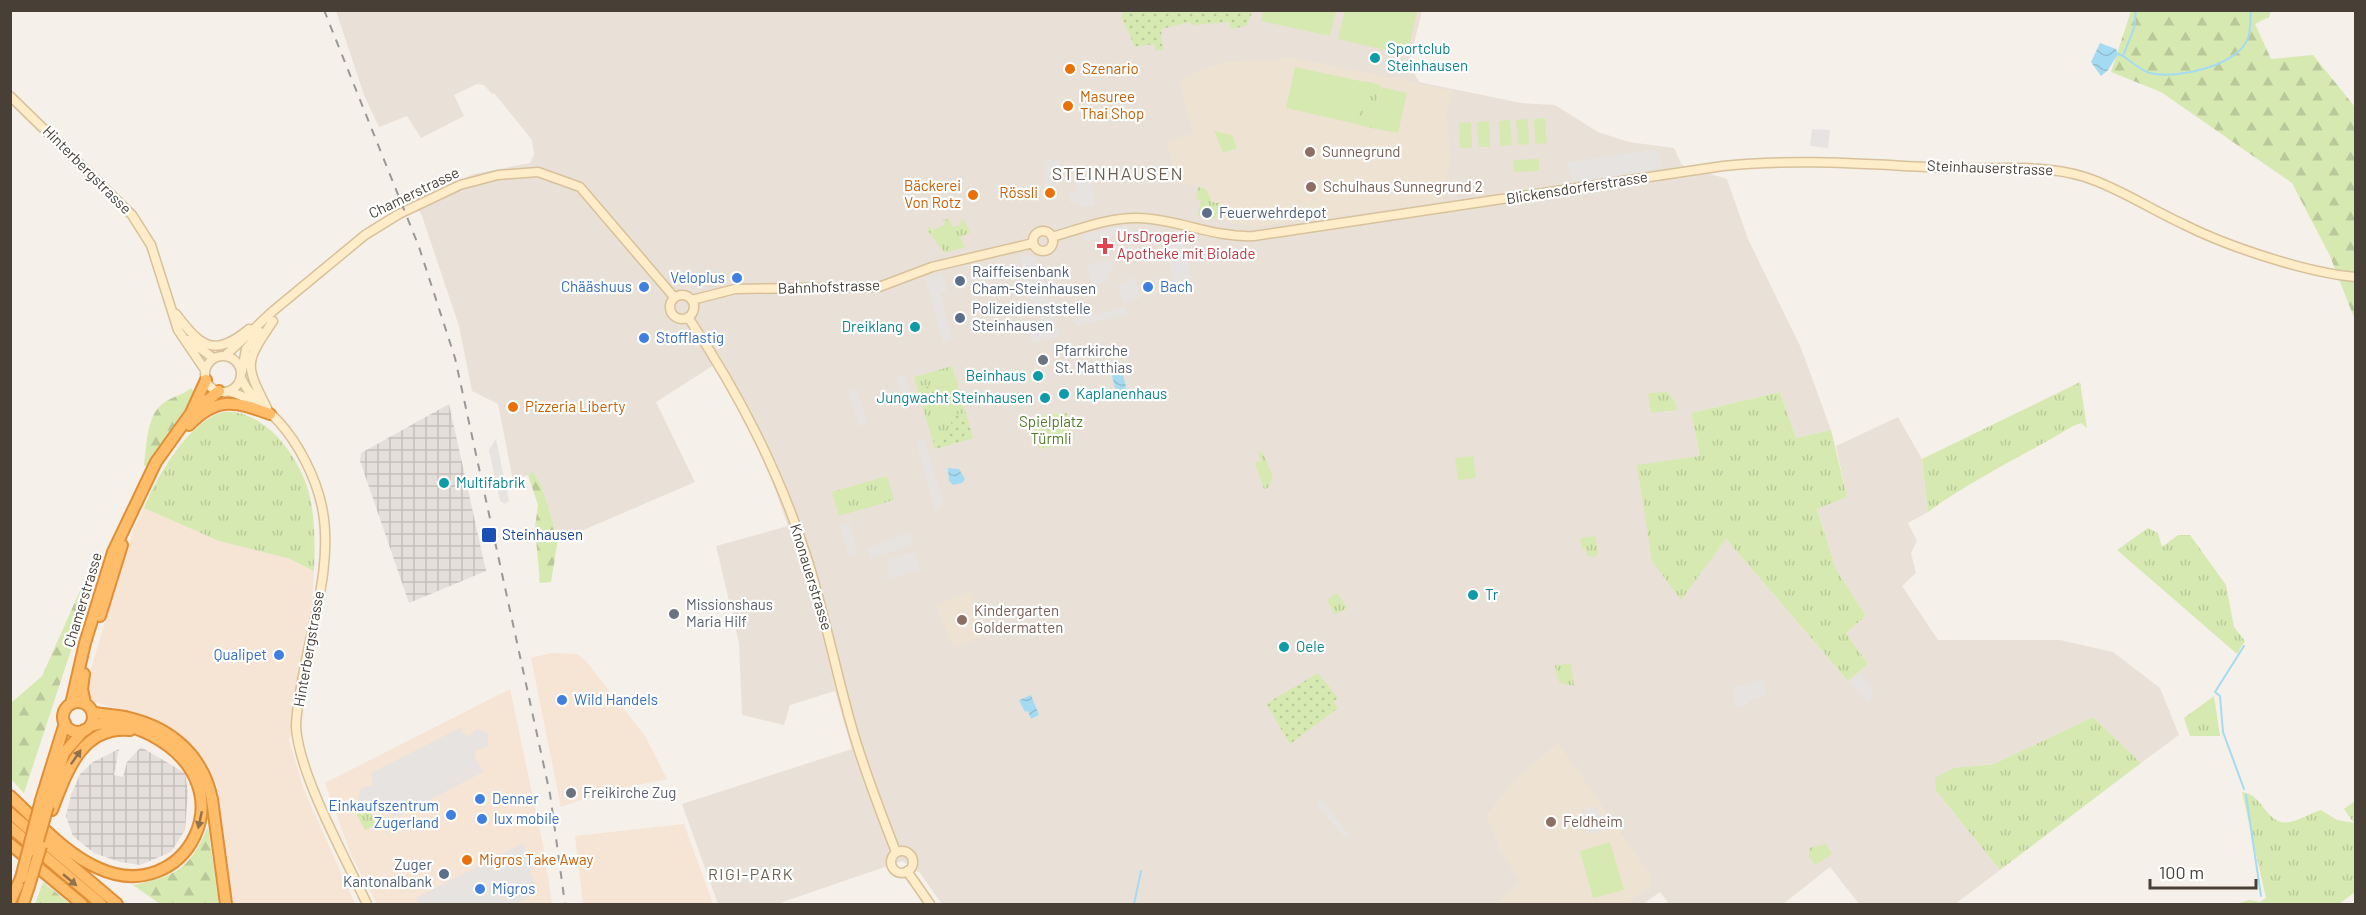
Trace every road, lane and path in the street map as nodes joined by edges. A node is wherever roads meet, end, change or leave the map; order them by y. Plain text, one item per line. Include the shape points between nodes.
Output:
1 (10, 96) edge
2 (1748, 163) joint
3 (1052, 237) junction
4 (1032, 243) junction
5 (2355, 277) edge
6 (674, 297) junction
7 (290, 299) junction
8 (692, 300) junction
9 (167, 301) junction
10 (273, 311) junction
11 (688, 316) junction
12 (176, 320) junction
13 (273, 321) junction
14 (226, 355) junction
15 (213, 358) junction
16 (242, 374) junction
17 (206, 375) junction
18 (224, 391) junction
19 (255, 401) junction
20 (191, 413) junction
21 (270, 414) junction
22 (172, 442) junction
23 (135, 508) junction
24 (70, 704) junction
25 (88, 707) junction
26 (65, 723) junction
27 (87, 728) junction
28 (151, 735) junction
29 (10, 796) edge
30 (47, 805) junction
31 (10, 813) edge
32 (10, 827) edge
33 (10, 844) edge
34 (896, 852) junction
35 (908, 871) junction
36 (26, 882) junction
37 (10, 902) edge
38 (18, 904) edge
39 (23, 904) edge
40 (82, 904) edge
41 (101, 904) edge
42 (117, 904) edge
43 (226, 904) edge
44 (366, 904) edge
45 (930, 904) edge

1 - 9 street, Hinterbergstrasse via 132,215 151,245
2 - 3 street, Blickensdorferstrasse via 1254,236 1216,235 1138,218 1108,221
2 - 5 street, Steinhauserstrasse via 1822,161 2058,170 2108,186 2213,237 2316,271
3 - 4 street via 1041,231
3 - 4 street via 1053,244 1046,251 1036,249
4 - 8 street, Bahnhofstrasse via 932,267 879,287 735,290
6 - 7 street, Chamerstrasse via 584,191 566,180 538,172 483,178 408,210 348,247
6 - 8 street via 684,295
6 - 11 street via 670,306 673,315
7 - 10 street, Chamerstrasse
7 - 13 street, Chamerstrasse
8 - 11 street via 693,309
9 - 10 street via 193,336 213,346 233,340
9 - 12 street, Hinterbergstrasse
10 - 14 street, Chamerstrasse
11 - 34 street, Knonauerstrasse via 740,399 790,511 808,562 862,762
12 - 15 street, Hinterbergstrasse via 195,346
12 - 17 street, Hinterbergstrasse
13 - 16 street, Chamerstrasse via 246,349
13 - 21 street via 253,350 250,372
14 - 15 street
14 - 16 street via 237,361
15 - 17 street
16 - 18 street via 237,386
16 - 19 street, Hinterbergstrasse
17 - 18 street
17 - 20 highway, Chamerstrasse
18 - 19 street, Hinterbergstrasse
18 - 20 highway, Chamerstrasse
19 - 21 street, Hinterbergstrasse
20 - 22 highway, Chamerstrasse
21 - 22 highway via 236,402 217,405 196,418
21 - 44 street, Hinterbergstrasse via 298,450 317,489 325,521 324,561 297,718 298,740 318,800
22 - 23 highway, Chamerstrasse via 156,462
23 - 24 highway, Chamerstrasse via 104,576
23 - 25 highway, Chamerstrasse via 85,670 82,689
24 - 25 highway
24 - 26 highway via 64,713
25 - 27 highway
25 - 43 highway via 163,731 197,761 209,784
26 - 27 highway via 72,730
26 - 30 highway
27 - 28 highway via 102,722 120,723
27 - 30 highway via 70,743 62,758
28 -> 29 highway via 189,764 202,804 198,827 188,847 157,871 129,876 96,867 68,849
30 -> 28 highway via 70,764 91,740 120,730
30 - 36 highway, bridge
31 - 42 highway
32 -> 41 highway
33 - 40 highway
34 - 35 street, Knonauerstrasse via 905,851 912,857
34 - 35 street, Knonauerstrasse via 891,858 893,868 899,873
35 - 45 street, Knonauerstrasse
36 - 37 highway
36 - 38 highway
36 - 39 highway

